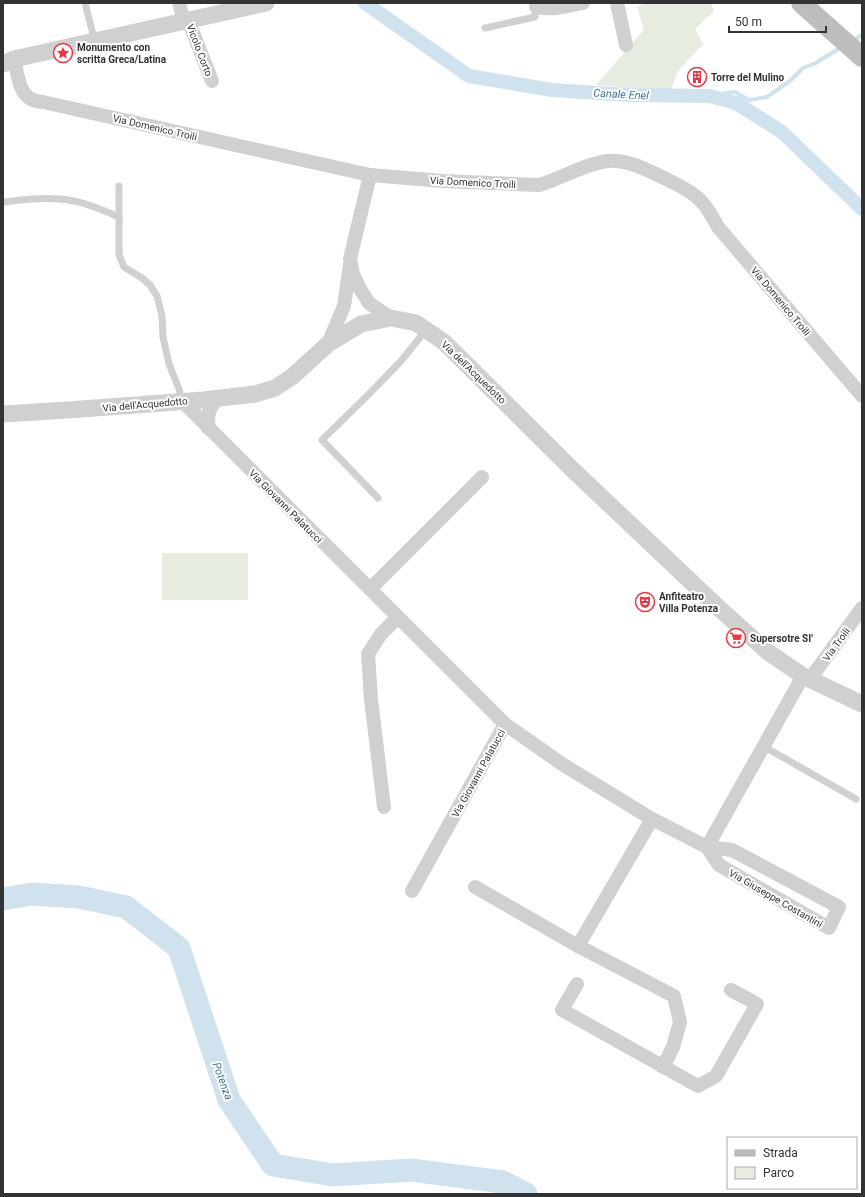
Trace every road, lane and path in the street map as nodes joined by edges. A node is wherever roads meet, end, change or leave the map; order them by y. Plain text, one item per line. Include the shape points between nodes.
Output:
1 (85, 3) edge
2 (179, 3) edge
3 (266, 3) edge
4 (583, 3) edge
5 (617, 3) edge
6 (801, 3) edge
7 (536, 4) edge
8 (186, 20) junction
9 (485, 28) dead end
10 (95, 42) junction
11 (626, 45) dead end
12 (862, 57) edge
13 (8, 62) edge
14 (212, 81) dead end
15 (370, 175) junction
16 (119, 186) dead end
17 (3, 202) edge
18 (119, 217) junction
19 (350, 259) junction
20 (391, 318) junction
21 (426, 330) junction
22 (328, 344) junction
23 (862, 396) edge
24 (218, 398) junction
25 (182, 401) junction
26 (3, 414) edge
27 (208, 428) junction
28 (482, 477) dead end
29 (378, 498) dead end
30 (370, 589) junction
31 (862, 608) edge
32 (398, 617) junction
33 (807, 678) junction
34 (862, 704) edge
35 (505, 724) junction
36 (763, 746) junction
37 (856, 799) dead end
38 (384, 807) dead end
39 (652, 819) junction
40 (707, 847) junction
41 (475, 887) dead end
42 (412, 891) dead end
43 (578, 946) junction
44 (576, 984) dead end
45 (731, 990) dead end
46 (663, 1067) junction

1 - 10 lane
2 - 8 street, Vicolo Corto
3 - 8 street
4 - 7 street via 550,9
5 - 11 street
6 - 12 main road
7 - 9 lane via 535,17
8 - 10 street
8 - 14 street, Vicolo Corto
10 - 13 street
13 - 15 street, Via Domenico Troili via 24,94 37,102
15 - 19 street
15 - 23 street, Via Domenico Troili via 539,186 603,161 614,160 638,165 688,190 701,200 718,227
16 - 18 lane
17 - 18 lane via 60,199
18 - 25 lane via 119,255 124,267 150,285 157,296 169,364
19 - 20 street via 353,274 369,303
19 - 22 street via 344,306
20 - 21 street, Via dell'Acquedotto via 416,323
20 - 22 street, Via dell'Acquedotto via 361,324
21 - 29 lane via 401,361 322,440
21 - 33 street, Via dell'Acquedotto via 444,342 575,472 721,610 768,652
22 - 24 street, Via dell'Acquedotto via 293,376 275,388 255,394
24 - 25 street, Via dell'Acquedotto
24 - 27 street via 208,414
25 - 26 street, Via dell'Acquedotto
25 - 27 street, Via Giovanni Palatucci
27 - 30 street, Via Giovanni Palatucci
28 - 30 street
30 - 32 street, Via Giovanni Palatucci
31 - 33 street, Via Troili
32 - 35 street, Via Giovanni Palatucci
32 - 38 street via 381,634 368,654
33 - 34 street, Via dell'Acquedotto
33 - 36 street
35 - 39 street, Via Giuseppe Costantini via 562,764
35 - 42 street, Via Giovanni Palatucci
36 - 37 lane
36 - 40 street
39 - 40 street, Via Giuseppe Costantini
39 - 43 street
40 - 40 street, Via Giuseppe Costantini via 732,850 839,907 829,928 719,865
41 - 43 street
43 - 46 street via 674,996 680,1022
44 - 46 street via 562,1010
45 - 46 street via 757,1004 716,1076 698,1086

